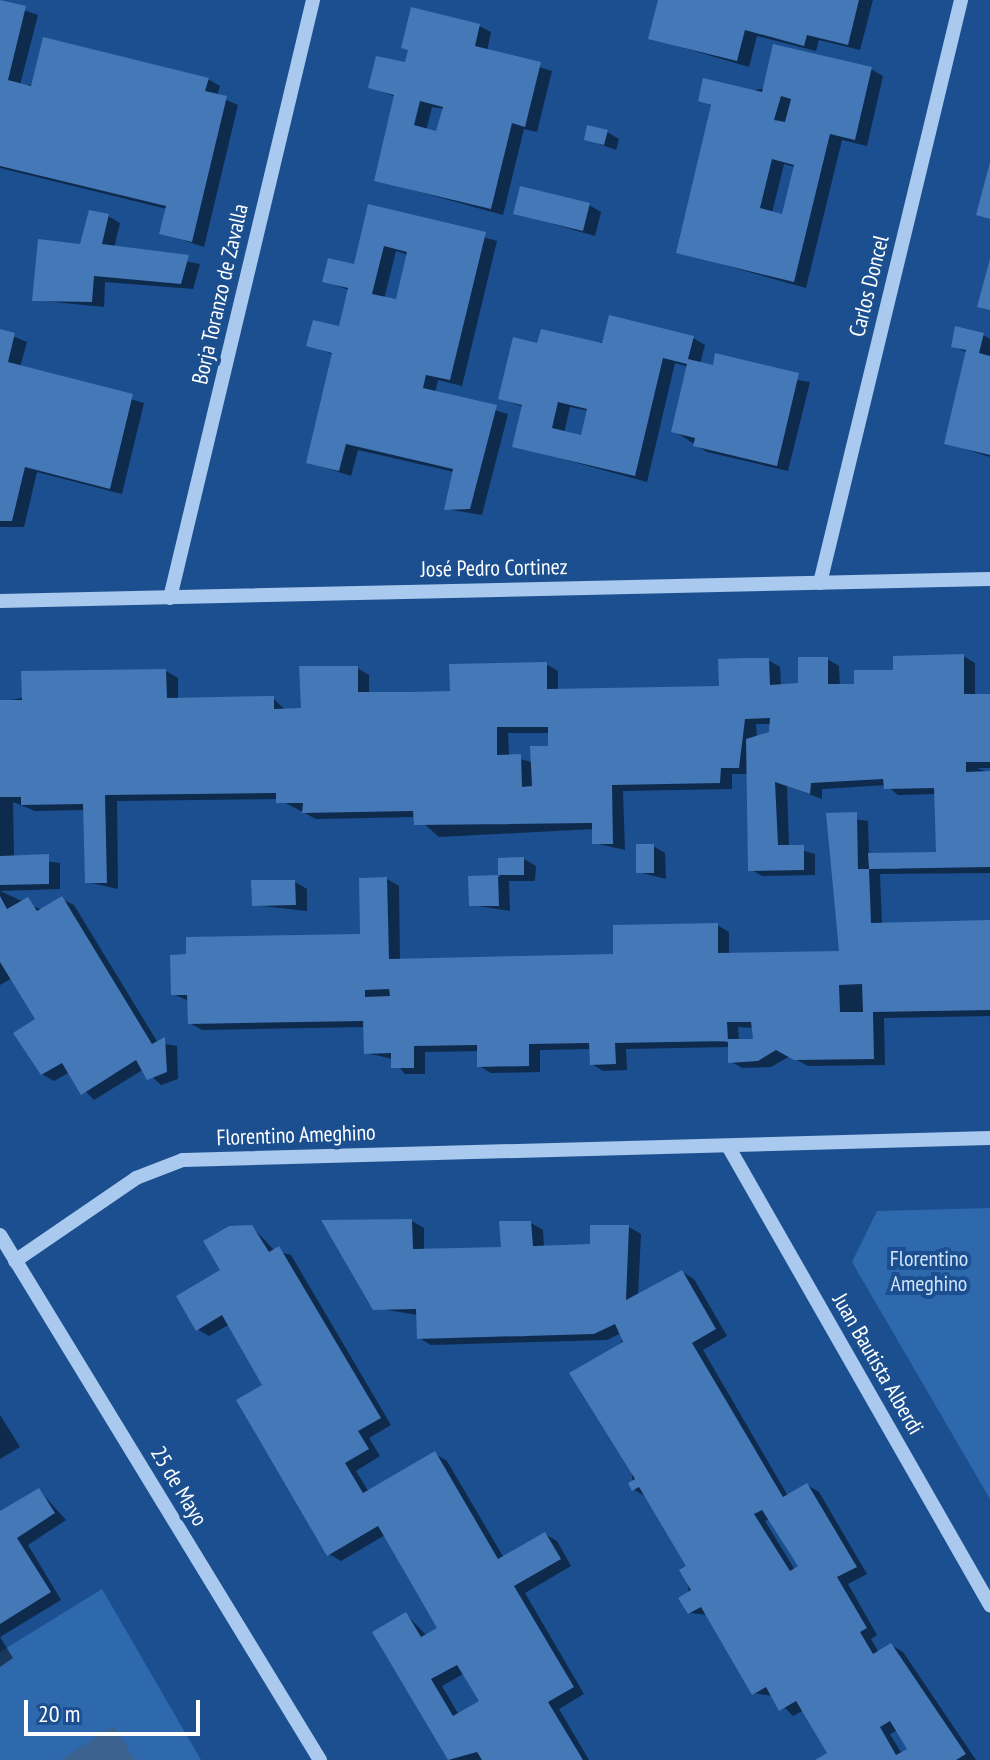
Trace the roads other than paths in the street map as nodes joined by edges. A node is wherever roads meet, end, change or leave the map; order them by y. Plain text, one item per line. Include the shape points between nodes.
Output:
1 (961, 0) edge
2 (310, 1) edge
3 (990, 579) edge
4 (820, 583) junction
5 (170, 598) junction
6 (0, 601) edge
7 (990, 1138) edge
8 (728, 1146) junction
9 (0, 1235) edge
10 (15, 1261) junction
11 (990, 1605) edge
12 (320, 1760) edge

1 - 4 street, Carlos Doncel
2 - 5 street, Borja Toranzo de Zavalla
3 - 4 street, José Pedro Cortinez
4 - 5 street, José Pedro Cortinez
5 - 6 street, José Pedro Cortinez
7 - 8 street, Florentino Ameghino
8 - 10 street, Florentino Ameghino via 183,1160 136,1178
8 - 11 street, Juan Bautista Alberdi
9 - 10 street, 25 de Mayo
10 - 12 street, 25 de Mayo

